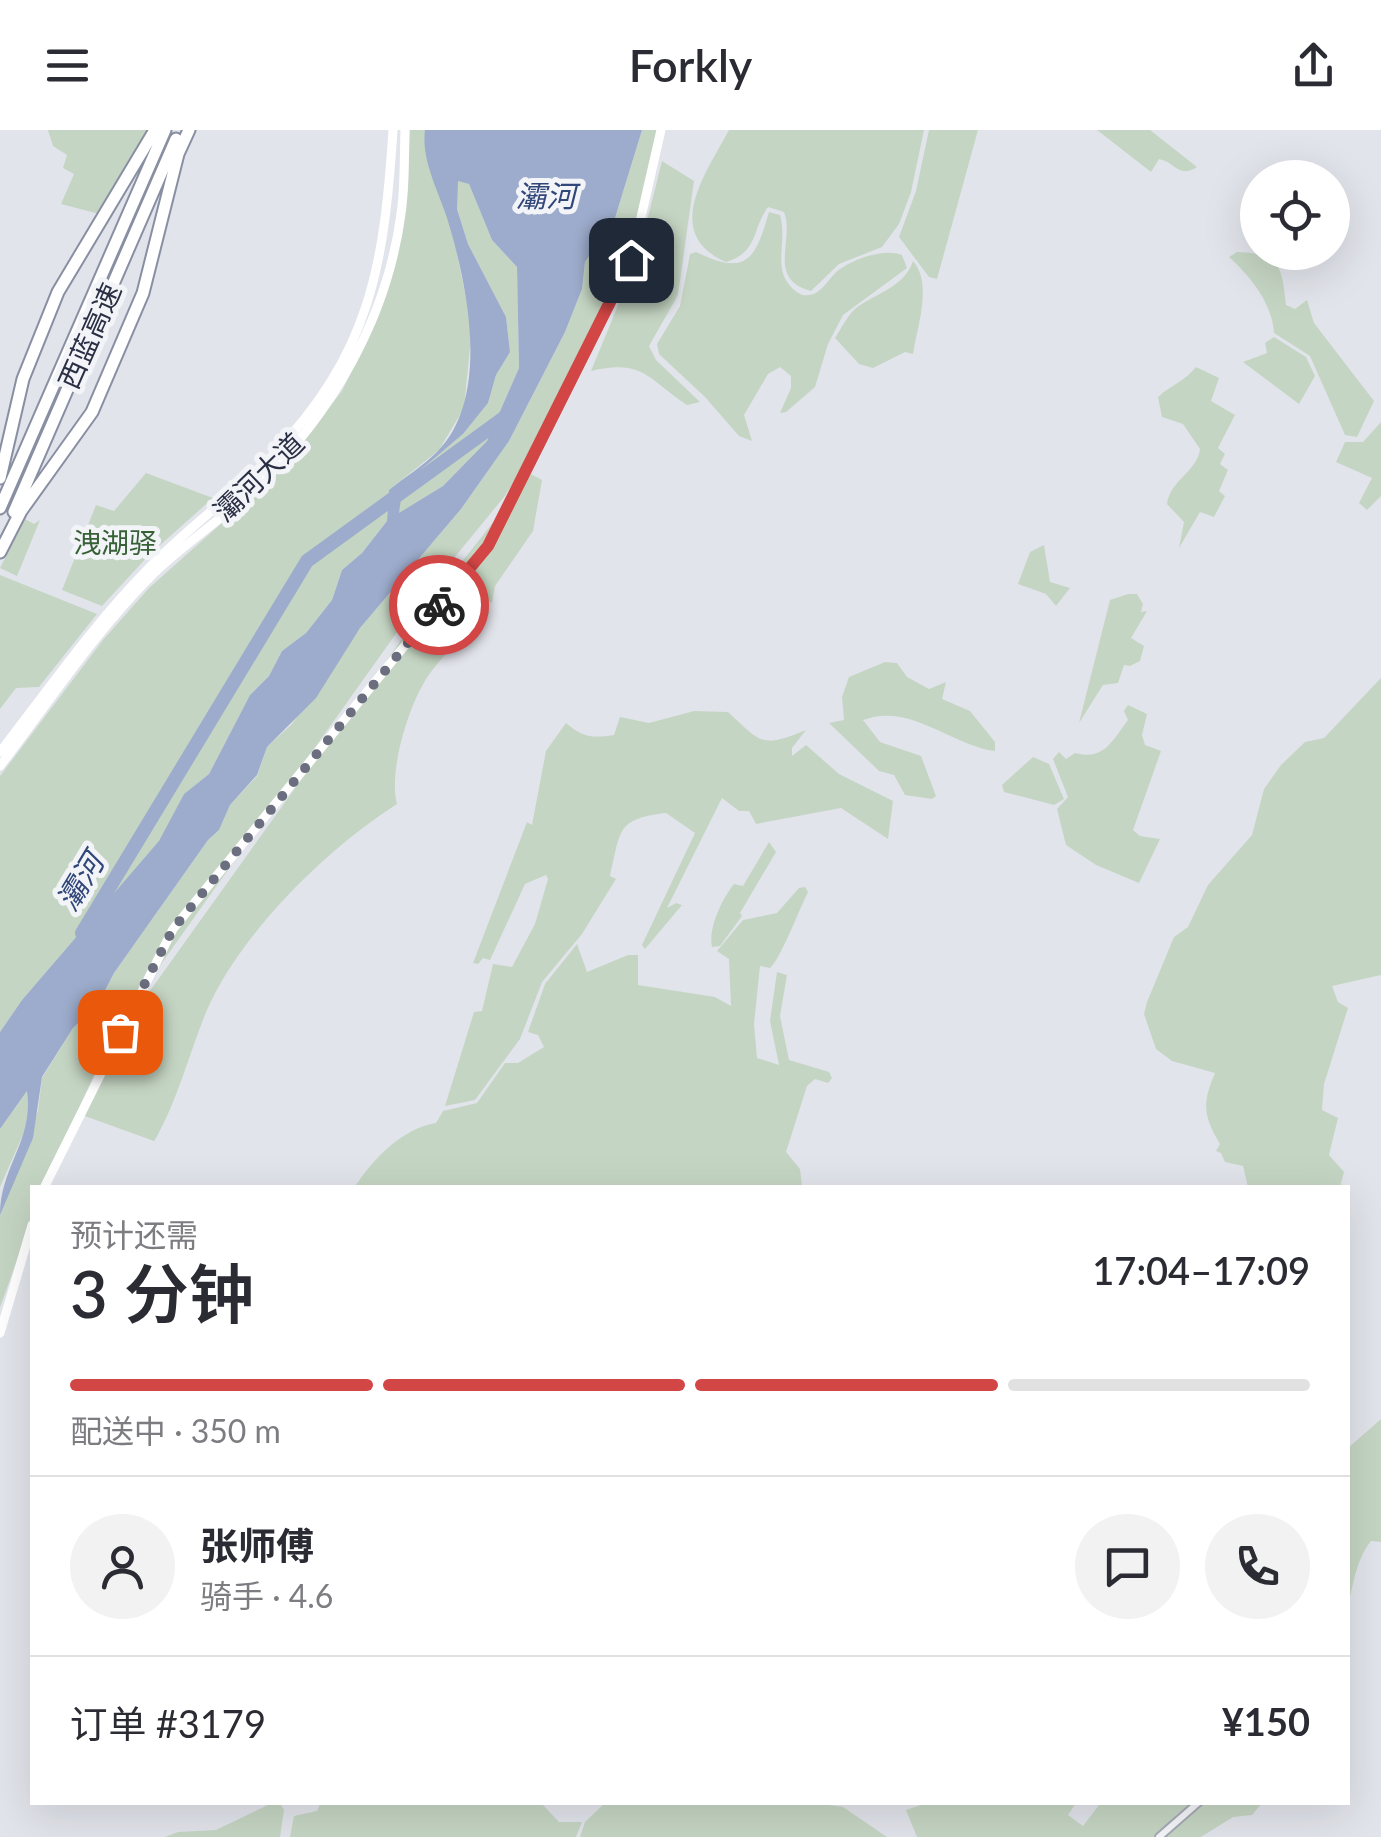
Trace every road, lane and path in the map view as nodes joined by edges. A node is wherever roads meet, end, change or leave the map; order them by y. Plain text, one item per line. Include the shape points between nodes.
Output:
1 (155, 130) edge
2 (165, 130) edge
3 (180, 130) edge
4 (188, 130) edge
5 (393, 130) edge
6 (405, 130) edge
7 (661, 130) edge
8 (0, 478) edge
9 (0, 508) edge
10 (0, 543) edge
11 (0, 552) edge
12 (0, 752) edge
13 (0, 766) edge
14 (45, 1185) edge
15 (30, 1232) edge
16 (0, 1333) edge
17 (1195, 1805) edge
18 (1159, 1837) edge

1 - 8 highway via 58,292 23,380
2 - 9 highway, 西蓝高速
3 - 10 highway, 西蓝高速
4 - 11 highway via 143,293 92,412
5 - 12 street, 灞河大道 via 376,284 323,394 272,456 104,616
6 - 13 street, 灞河大道 via 401,214 380,299 335,392 254,488 110,622
7 - 14 street via 631,260 488,546 173,929
15 - 16 street
17 - 18 street

